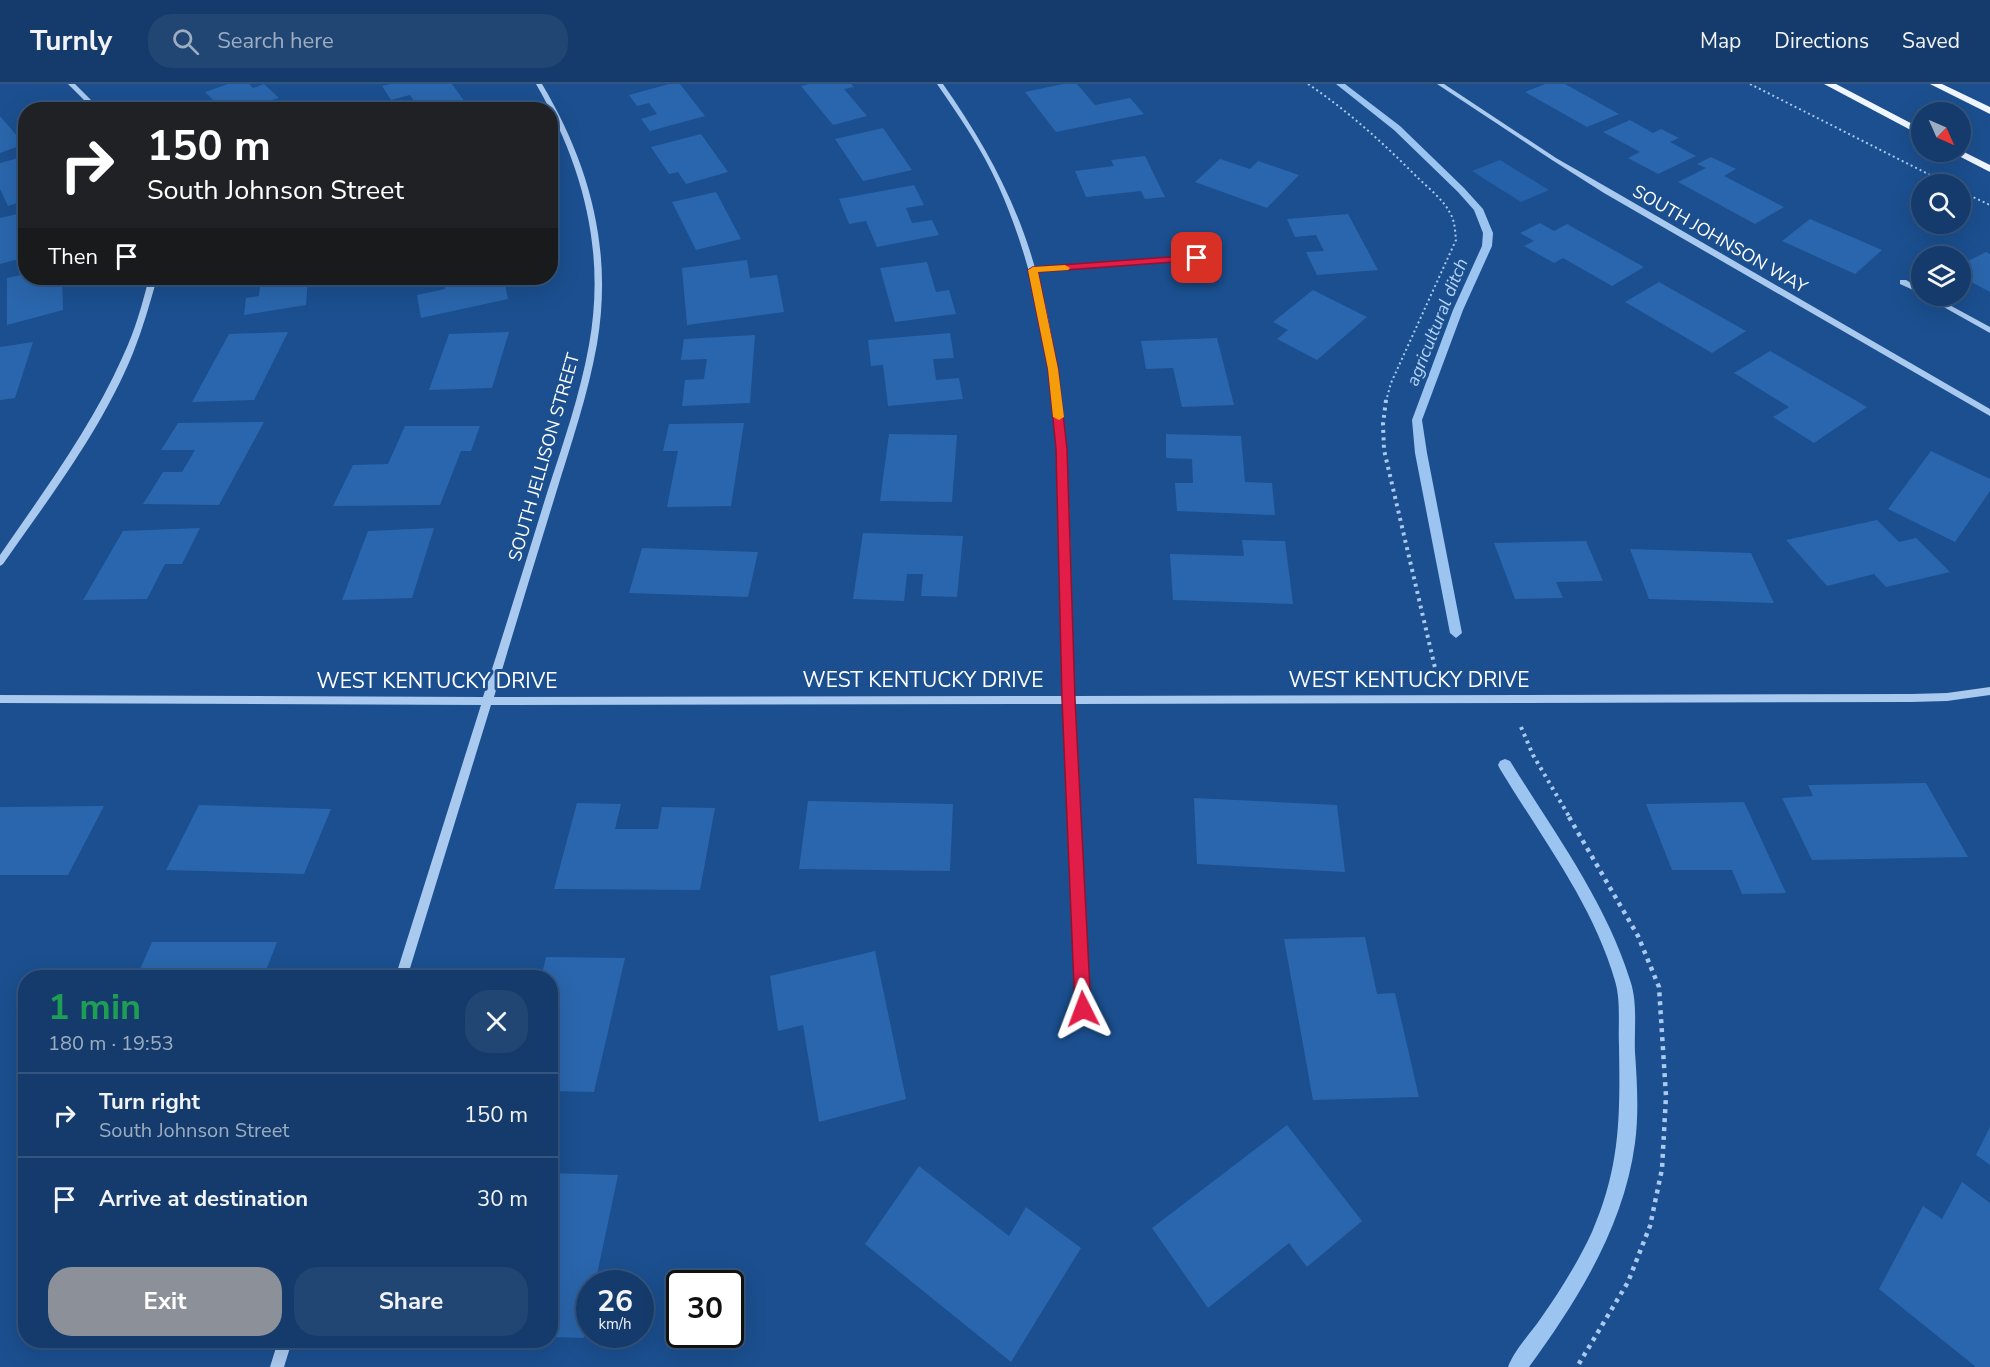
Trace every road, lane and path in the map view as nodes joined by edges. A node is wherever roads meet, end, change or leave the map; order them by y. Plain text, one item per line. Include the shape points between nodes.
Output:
1 (71, 84) edge
2 (539, 84) edge
3 (940, 84) edge
4 (1308, 84) edge
5 (1440, 84) edge
6 (1750, 84) edge
7 (1829, 84) edge
8 (1935, 84) edge
9 (90, 102) edge
10 (549, 102) edge
11 (1990, 111) edge
12 (558, 118) edge
13 (1911, 127) edge
14 (1971, 156) edge
15 (1971, 158) edge
16 (1990, 164) edge
17 (1990, 169) edge
18 (1928, 174) edge
19 (1971, 196) edge
20 (1990, 205) edge
21 (1197, 258) dead end
22 (1033, 270) junction
23 (1903, 282) dead end
24 (151, 285) edge
25 (1911, 286) edge
26 (1946, 306) edge
27 (1990, 330) edge
28 (1990, 413) edge
29 (0, 562) edge
30 (1990, 691) edge
31 (0, 699) edge
32 (1069, 699) junction
33 (1442, 699) junction
34 (1508, 699) junction
35 (489, 701) junction
36 (404, 970) edge
37 (1083, 1009) dead end
38 (283, 1348) edge
39 (277, 1367) edge
40 (1576, 1367) edge

1 - 9 street
2 - 10 street, SOUTH JELLISON STREET
3 - 22 street via 1002,188
4 - 33 path via 1346,110 1408,167 1449,212 1457,230 1456,240 1391,383 1381,423
5 - 28 street, SOUTH JOHNSON WAY via 1589,180
6 - 18 path
7 - 13 main road
8 - 11 main road
12 - 35 street, SOUTH JELLISON STREET via 587,189 594,218 597,312 581,399
14 - 16 main road
15 - 17 main road
19 - 20 path
21 - 22 street
22 - 32 street via 1053,369 1062,449
23 - 25 street
24 - 29 street via 141,328 97,417
26 - 27 street
30 - 34 street, WEST KENTUCKY DRIVE via 1911,698
31 - 35 street, WEST KENTUCKY DRIVE
32 - 33 street, WEST KENTUCKY DRIVE
32 - 35 street, WEST KENTUCKY DRIVE
32 - 37 street
33 - 34 street, WEST KENTUCKY DRIVE
34 - 40 path via 1533,755 1638,936 1659,987 1666,1095 1662,1169 1650,1226 1628,1282
35 - 36 street, SOUTH JELLISON STREET
38 - 39 street

